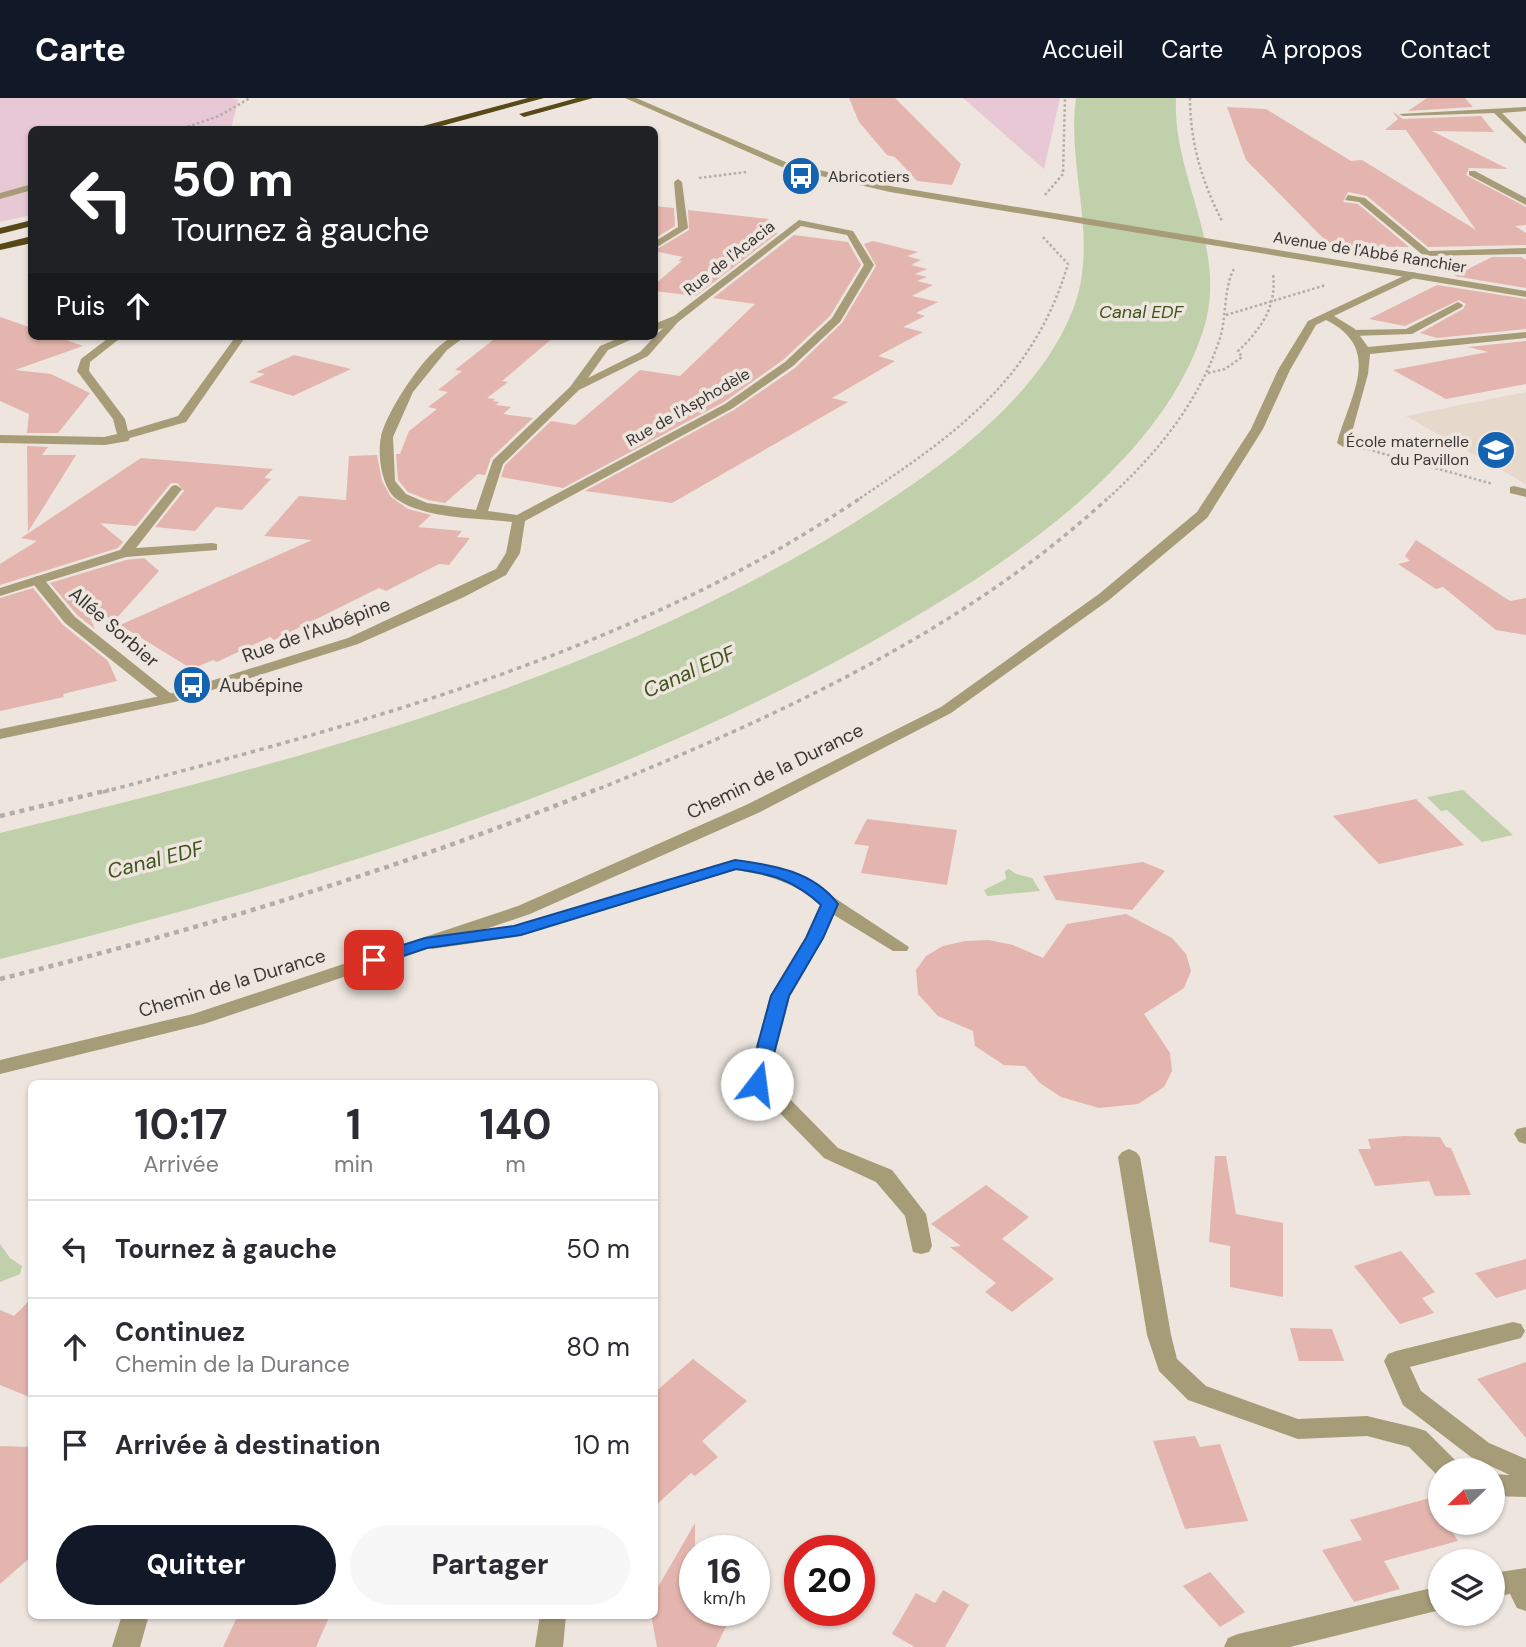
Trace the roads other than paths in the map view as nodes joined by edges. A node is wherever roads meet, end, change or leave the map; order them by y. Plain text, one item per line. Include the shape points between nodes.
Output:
1 (539, 98) edge
2 (588, 98) edge
3 (629, 98) edge
4 (1526, 109) edge
5 (1496, 111) junction
6 (1403, 114) dead end
7 (514, 117) dead end
8 (429, 126) edge
9 (1526, 142) edge
10 (1472, 173) dead end
11 (678, 182) road end
12 (28, 188) edge
13 (0, 196) edge
14 (1348, 198) dead end
15 (1526, 202) edge
16 (799, 223) joint
17 (28, 224) edge
18 (0, 231) edge
19 (28, 240) edge
20 (658, 244) edge
21 (0, 247) edge
22 (1526, 251) edge
23 (1412, 275) junction
24 (1526, 294) edge
25 (1458, 305) dead end
26 (1325, 316) junction
27 (678, 318) junction
28 (658, 326) edge
29 (1352, 333) junction
30 (1526, 335) edge
31 (658, 339) edge
32 (113, 340) edge
33 (238, 340) edge
34 (455, 340) edge
35 (625, 340) edge
36 (657, 340) edge
37 (1363, 351) junction
38 (574, 389) junction
39 (124, 438) junction
40 (0, 439) edge
41 (1343, 443) road end
42 (176, 489) dead end
43 (480, 516) junction
44 (519, 519) junction
45 (212, 547) dead end
46 (125, 553) junction
47 (37, 580) junction
48 (0, 592) edge
49 (169, 699) junction
50 (0, 734) edge
51 (830, 904) junction
52 (425, 943) junction
53 (900, 947) dead end
54 (0, 1068) edge
55 (1129, 1157) dead end
56 (920, 1246) dead end
57 (1513, 1331) dead end
58 (1436, 1458) edge
59 (1526, 1471) edge
60 (1505, 1485) edge
61 (1526, 1486) edge
62 (1428, 1601) edge
63 (135, 1619) edge
64 (553, 1619) edge
65 (126, 1647) edge
66 (550, 1647) edge
67 (1238, 1647) edge

1 - 8 highway
2 - 7 highway
3 - 23 street, Avenue de l'Abbé Ranchier via 795,167 890,189
4 - 5 street
5 - 6 street
5 - 9 street
10 - 15 street
11 - 20 street via 683,228
12 - 13 street
14 - 22 street via 1362,200 1427,254
16 - 27 street, Rue de l'Acacia
16 - 44 street, Rue de l'Asphodèle via 850,233 869,265 836,320 789,364 729,406
17 - 18 highway
19 - 21 highway
23 - 24 street, Avenue de l'Abbé Ranchier
23 - 26 street, Chemin de la Durance
25 - 29 street via 1408,332
26 - 29 street
26 - 52 street, Chemin de la Durance via 1312,323 1257,429 1202,515 1104,597 946,710 752,809 524,910
27 - 28 street, Rue de l'Acacia
27 - 31 street, Rue de l'Acacia
29 - 37 street
30 - 37 street
32 - 39 street via 85,361 83,371 119,419
33 - 39 street via 182,419
34 - 43 street via 408,391 387,437 389,481 401,497 424,507
35 - 38 street, Rue de l'Acacia via 604,348
36 - 38 street, Rue de l'Acacia via 643,354
37 - 41 street
38 - 43 street, Rue de l'Acacia via 498,463
39 - 40 street
42 - 46 street
43 - 44 street
44 - 49 street, Rue de l'Aubépine via 513,553 501,572 353,641
45 - 46 street
46 - 47 street
47 - 48 street
47 - 49 street, Allée Sorbier via 70,620
49 - 50 street, Rue de l'Aubépine
51 - 52 street via 807,883 770,869 735,864 515,931
51 - 53 street
51 - 56 street via 780,996 757,1084 831,1153 884,1176 915,1214
52 - 54 street, Chemin de la Durance via 197,1019
55 - 58 street via 1167,1364 1197,1394 1298,1429 1367,1426 1417,1438
57 - 59 street via 1395,1361 1412,1398 1480,1450
60 - 61 street
62 - 67 street
63 - 65 street
64 - 66 street

